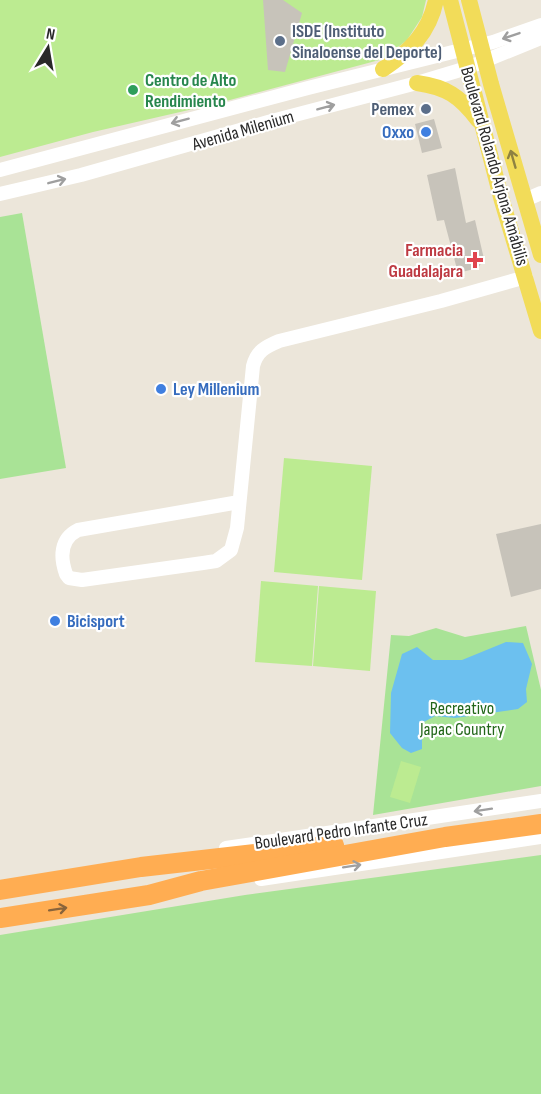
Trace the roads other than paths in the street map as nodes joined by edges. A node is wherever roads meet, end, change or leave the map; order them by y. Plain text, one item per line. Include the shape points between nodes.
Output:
1 (436, 0) edge
2 (450, 0) edge
3 (469, 0) edge
4 (541, 26) edge
5 (541, 38) edge
6 (463, 49) junction
7 (483, 52) junction
8 (467, 68) junction
9 (383, 69) junction
10 (417, 83) junction
11 (482, 126) junction
12 (0, 170) edge
13 (1, 191) edge
14 (541, 193) edge
15 (525, 200) junction
16 (541, 255) edge
17 (526, 277) junction
18 (541, 331) edge
19 (239, 502) junction
20 (541, 801) edge
21 (541, 814) edge
22 (541, 824) edge
23 (541, 837) edge
24 (141, 867) junction
25 (0, 890) edge
26 (149, 895) junction
27 (0, 918) edge

1 - 9 main road via 430,22 419,40
2 - 6 main road, Boulevard Rolando Arjona Amábilis
3 - 7 main road, Boulevard Rolando Arjona Amábilis
4 -> 7 street
5 - 7 street
6 - 7 street, Avenida Milenium
6 - 8 main road, Boulevard Rolando Arjona Amábilis
6 - 9 street, Avenida Milenium
7 - 8 street, Avenida Milenium
15 -> 7 main road, Boulevard Rolando Arjona Amábilis
8 - 10 street, Avenida Milenium
8 - 11 main road, Boulevard Rolando Arjona Amábilis
9 -> 12 street, Avenida Milenium
10 - 11 main road via 451,93
13 -> 10 street, Avenida Milenium via 81,175
11 - 17 main road, Boulevard Rolando Arjona Amábilis
14 - 15 street
15 - 16 main road, Boulevard Rolando Arjona Amábilis
17 - 18 main road, Boulevard Rolando Arjona Amábilis
17 - 19 street via 261,350 253,366
19 - 19 street via 78,530 62,549 66,574 82,580 216,561 231,550
20 -> 24 street, Boulevard Pedro Infante Cruz via 230,848
21 - 24 highway, Boulevard Pedro Infante Cruz via 327,846
22 - 26 highway, Boulevard Pedro Infante Cruz via 261,870
26 -> 23 street, Boulevard Pedro Infante Cruz
24 - 25 highway, Boulevard Pedro Infante Cruz
27 -> 26 highway, Boulevard Pedro Infante Cruz

